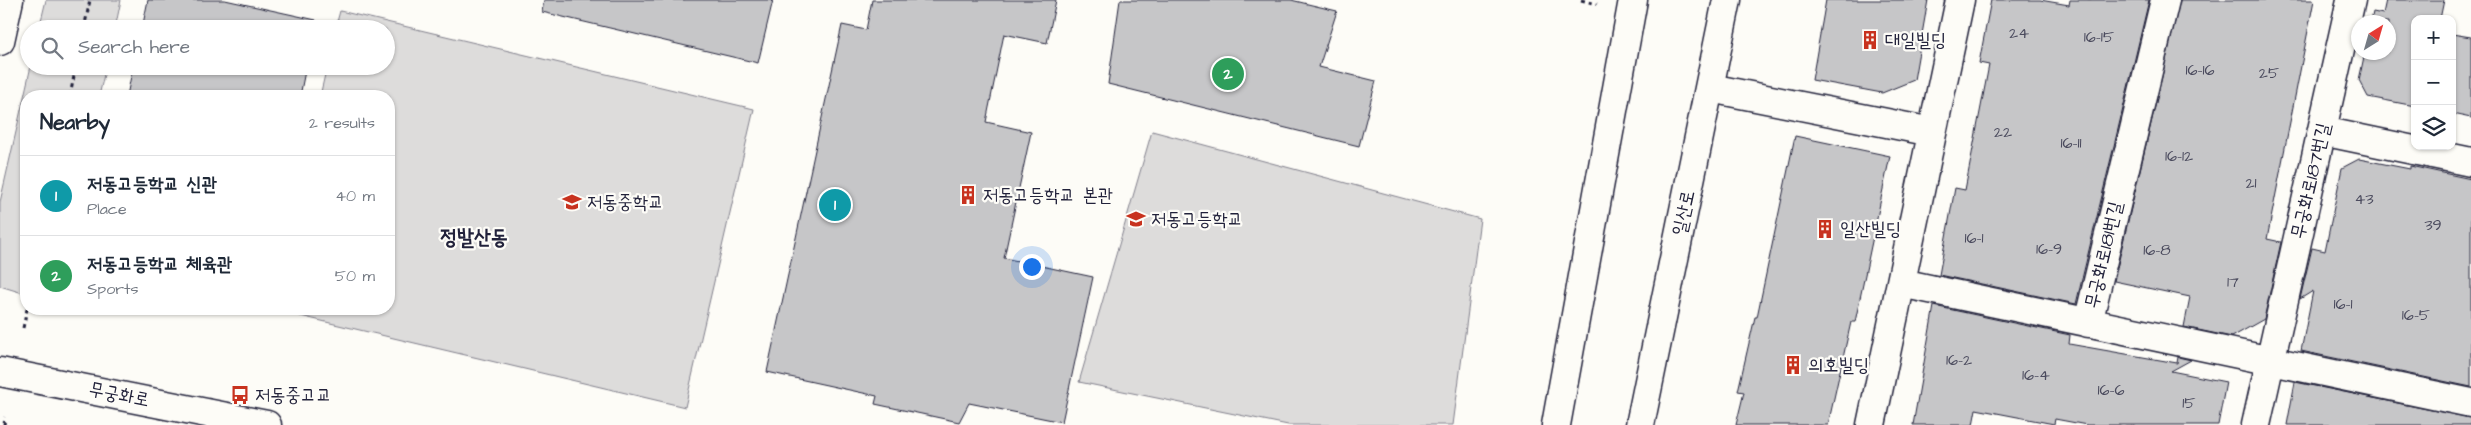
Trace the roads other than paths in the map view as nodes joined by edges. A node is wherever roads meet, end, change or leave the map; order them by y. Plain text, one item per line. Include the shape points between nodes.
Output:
1 (9, 0) edge
2 (1633, 0) edge
3 (1727, 0) edge
4 (1960, 0) edge
5 (2165, 0) edge
6 (2351, 0) edge
7 (0, 41) edge
8 (1710, 88) junction
9 (2322, 131) junction
10 (1932, 132) junction
11 (2471, 162) edge
12 (1901, 283) junction
13 (2088, 323) junction
14 (2270, 362) junction
15 (0, 372) edge
16 (2471, 403) edge
17 (267, 425) edge
18 (1556, 425) edge
19 (1640, 425) edge
20 (1871, 425) edge
21 (2256, 425) edge

1 - 7 street
2 - 18 street
3 - 8 street, 일산로
4 - 10 street
5 - 13 street, 무궁화로181번길
6 - 9 street, 무궁화로187번길
8 - 10 street
8 - 19 street, 일산로
9 - 11 street
9 - 14 street, 무궁화로187번길
10 - 12 street
12 - 13 street, 무궁화로181번길
12 - 20 street
13 - 14 street
14 - 16 street
14 - 21 street, 무궁화로187번길
15 - 17 street, 무궁화로

